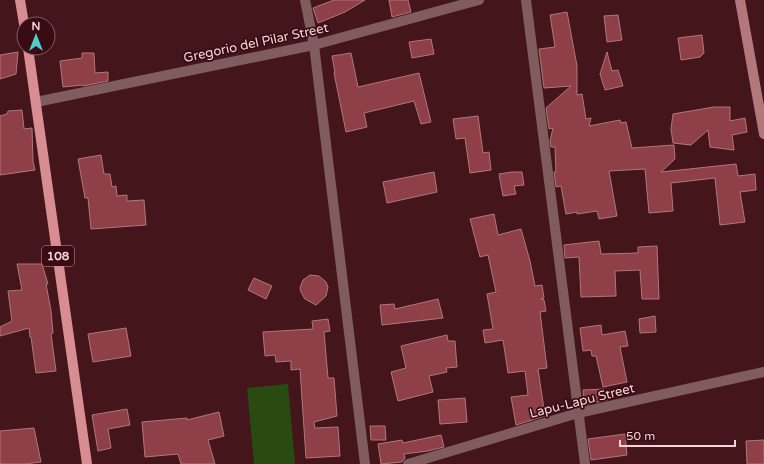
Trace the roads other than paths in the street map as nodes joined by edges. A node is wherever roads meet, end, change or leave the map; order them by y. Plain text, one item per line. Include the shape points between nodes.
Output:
1 (20, 0) edge
2 (305, 0) edge
3 (478, 0) edge
4 (526, 0) edge
5 (740, 0) edge
6 (23, 16) edge
7 (314, 45) junction
8 (29, 56) edge
9 (36, 102) junction
10 (764, 134) edge
11 (764, 372) edge
12 (578, 413) junction
13 (87, 464) edge
14 (365, 464) edge
15 (408, 464) edge
16 (585, 464) edge

1 - 6 main road
2 - 7 street
3 - 7 street, Gregorio del Pilar Street
4 - 12 street
5 - 10 street
7 - 9 street, Gregorio del Pilar Street
7 - 14 street
8 - 9 main road, 108
9 - 13 main road, 108
11 - 12 street, Lapu-Lapu Street
12 - 15 street, Lapu-Lapu Street
12 - 16 street

